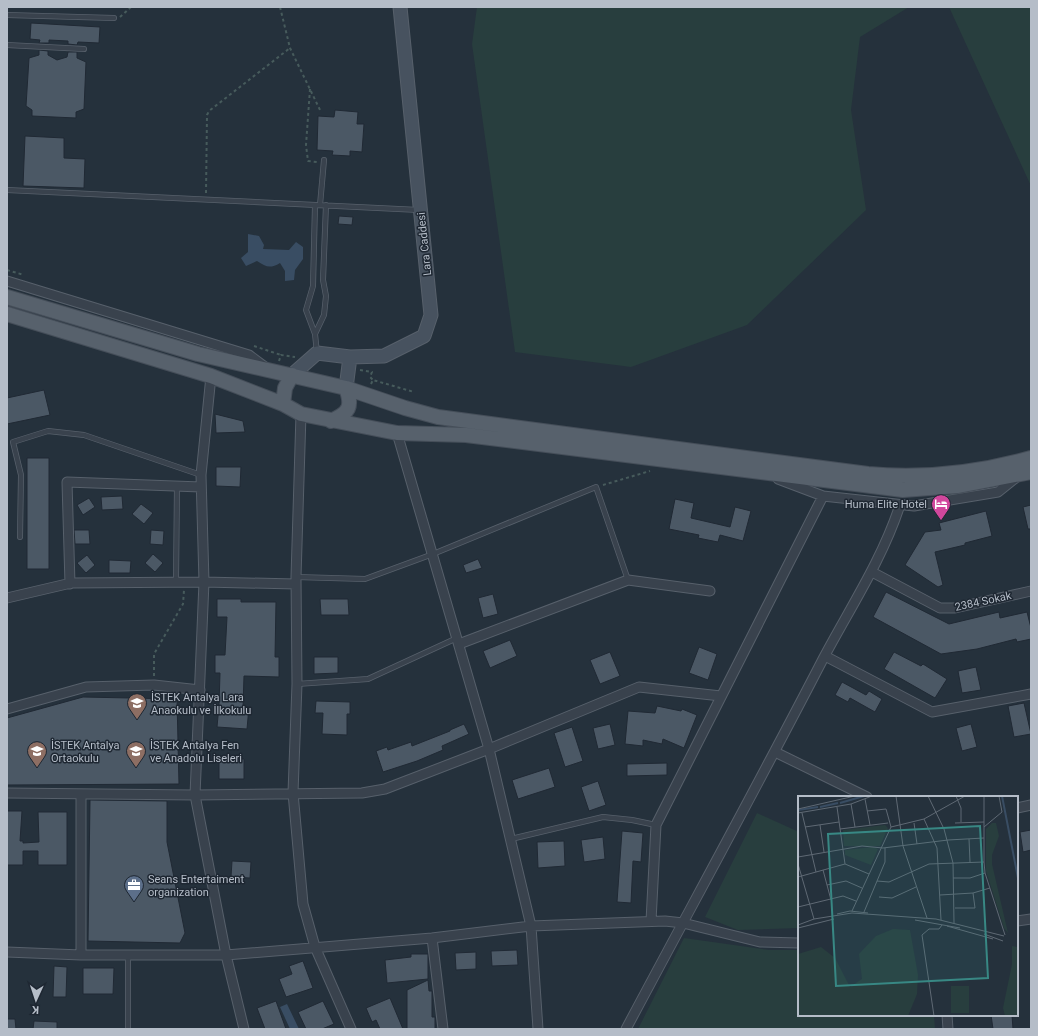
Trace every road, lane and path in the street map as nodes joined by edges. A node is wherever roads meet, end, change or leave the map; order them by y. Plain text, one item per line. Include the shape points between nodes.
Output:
1 (131, 7) edge
2 (280, 7) edge
3 (400, 7) edge
4 (7, 15) edge
5 (114, 18) joint
6 (7, 45) edge
7 (290, 48) junction
8 (84, 49) dead end
9 (310, 88) junction
10 (321, 112) dead end
11 (324, 161) joint
12 (7, 190) edge
13 (206, 200) junction
14 (315, 205) junction
15 (323, 205) junction
16 (421, 210) junction
17 (7, 282) edge
18 (7, 297) edge
19 (7, 314) edge
20 (315, 334) junction
21 (317, 353) junction
22 (350, 357) junction
23 (269, 370) junction
24 (372, 372) dead end
25 (292, 375) junction
26 (211, 376) junction
27 (373, 380) dead end
28 (346, 388) junction
29 (283, 404) junction
30 (301, 414) junction
31 (331, 421) junction
32 (397, 433) junction
33 (1031, 458) edge
34 (652, 470) dead end
35 (761, 472) junction
36 (1026, 472) edge
37 (201, 475) junction
38 (177, 486) junction
39 (201, 487) junction
40 (596, 487) junction
41 (823, 496) junction
42 (900, 505) junction
43 (20, 538) dead end
44 (433, 554) junction
45 (872, 572) junction
46 (296, 580) junction
47 (628, 580) junction
48 (204, 582) junction
49 (180, 583) junction
50 (70, 584) junction
51 (710, 591) dead end
52 (1031, 591) edge
53 (7, 598) edge
54 (458, 641) junction
55 (825, 656) junction
56 (297, 684) junction
57 (154, 685) junction
58 (200, 690) junction
59 (1031, 694) edge
60 (721, 696) junction
61 (7, 709) edge
62 (489, 749) junction
63 (775, 752) junction
64 (7, 793) edge
65 (293, 793) junction
66 (81, 794) junction
67 (195, 795) junction
68 (865, 796) edge
69 (1031, 805) edge
70 (1018, 808) edge
71 (656, 825) junction
72 (511, 839) junction
73 (1031, 919) edge
74 (651, 921) junction
75 (1018, 921) edge
76 (683, 923) junction
77 (532, 926) junction
78 (432, 938) junction
79 (798, 943) edge
80 (315, 946) junction
81 (7, 952) edge
82 (81, 955) junction
83 (128, 955) junction
84 (226, 955) junction
85 (947, 1016) edge
86 (128, 1029) edge
87 (244, 1029) edge
88 (351, 1029) edge
89 (443, 1029) edge
90 (538, 1029) edge
91 (626, 1029) edge
92 (948, 1029) edge

1 - 5 path via 119,19
2 - 7 path
3 - 16 street, Lara Caddesi
4 - 5 lane
6 - 8 lane
7 - 9 path
7 - 13 path via 207,115
9 - 10 path
9 - 11 path via 306,145 308,161
11 - 15 lane
12 - 13 lane
13 - 14 lane
14 - 15 lane
14 - 20 lane via 313,286 306,310
15 - 16 lane
15 - 20 lane via 323,280 326,296 324,315
16 - 22 street, Lara Caddesi via 432,315 424,336 384,356
17 - 23 street via 249,355
18 - 23 main road via 198,354
19 - 26 main road
20 - 21 lane
21 - 22 street, Lara Caddesi
21 - 25 street
22 - 28 street
23 - 25 main road
24 - 27 path via 370,377
25 - 28 main road
25 - 29 main road via 285,388
26 - 29 main road
26 - 37 street
28 - 31 main road via 350,398 349,408 344,415
28 - 33 main road via 438,417 868,474 927,476 965,472
29 - 30 main road
30 - 31 main road
30 - 46 street
31 - 32 main road
32 - 35 main road via 466,435
32 - 44 street
34 - 40 path
35 - 36 main road via 903,490 957,486
35 - 41 street
36 - 42 street via 998,492 914,506
37 - 39 street
37 - 43 lane via 84,435 48,431 13,442 21,475
38 - 39 street
38 - 49 lane
38 - 50 street via 67,482
39 - 48 street
40 - 44 lane
40 - 47 lane
41 - 42 street
41 - 60 street
42 - 45 street via 892,532
44 - 46 lane via 365,579
44 - 54 street
45 - 52 street, 2384 Sokak via 940,608 955,608
45 - 55 street
46 - 48 street
46 - 56 street
47 - 51 street
47 - 54 street
48 - 49 street
48 - 58 street
49 - 50 street
49 - 57 path via 183,604 154,654
50 - 53 street
54 - 56 lane via 368,679
54 - 62 street
55 - 59 street via 932,712
55 - 63 street
56 - 65 street
57 - 58 street
57 - 61 street via 86,687
58 - 67 street
60 - 62 street via 638,687
60 - 71 street
62 - 65 street via 385,789 362,793
62 - 72 street
63 - 68 street
63 - 76 street
64 - 66 street
65 - 67 street
65 - 80 street via 303,904
66 - 67 street
66 - 82 street
67 - 84 street
69 - 70 street
71 - 72 lane via 603,817
71 - 74 street
72 - 77 street
73 - 75 street
74 - 76 street
74 - 77 street
76 - 79 street via 760,942
76 - 91 street
77 - 78 street
77 - 90 street
78 - 80 street
78 - 89 street
80 - 84 street
80 - 88 street
81 - 82 street
82 - 83 street
83 - 84 street
83 - 86 lane
84 - 87 street
85 - 92 street

